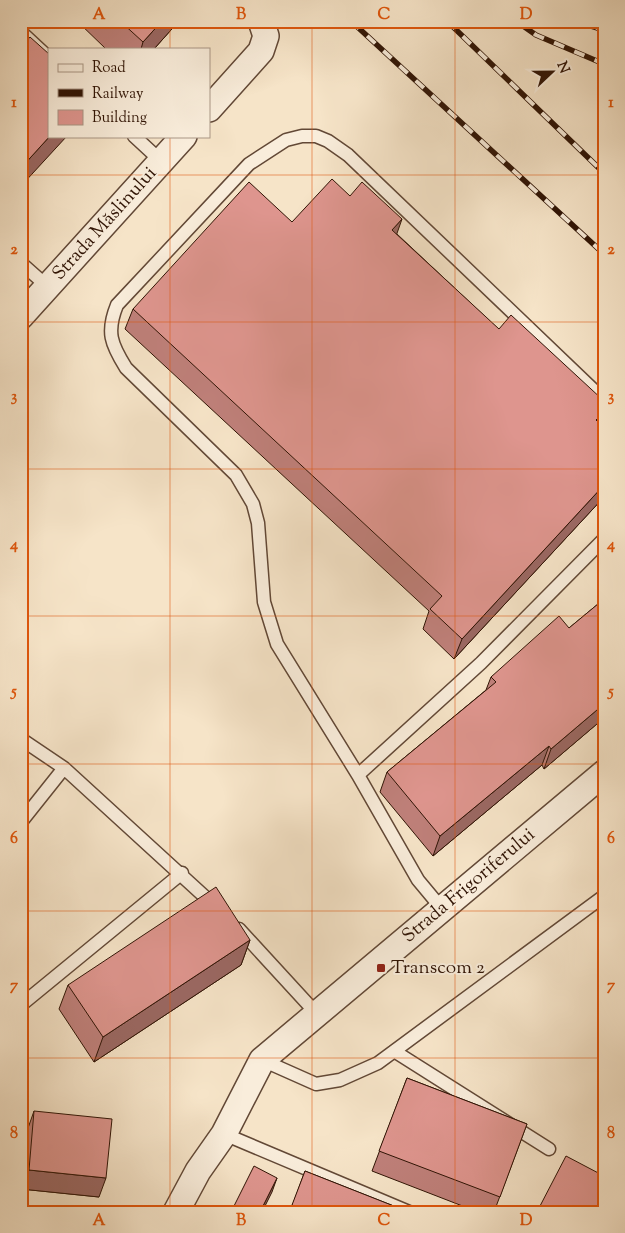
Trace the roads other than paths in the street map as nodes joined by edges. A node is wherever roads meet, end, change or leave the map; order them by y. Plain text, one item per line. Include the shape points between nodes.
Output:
1 (261, 21) edge
2 (21, 32) edge
3 (48, 57) edge
4 (210, 108) edge
5 (136, 138) edge
6 (182, 138) edge
7 (161, 161) junction
8 (21, 263) edge
9 (48, 287) junction
10 (21, 316) edge
11 (604, 400) edge
12 (604, 539) edge
13 (21, 739) edge
14 (64, 768) junction
15 (604, 773) edge
16 (358, 775) junction
17 (21, 822) edge
18 (182, 873) junction
19 (604, 896) edge
20 (443, 910) junction
21 (21, 1005) edge
22 (317, 1014) junction
23 (394, 1051) junction
24 (262, 1060) junction
25 (224, 1134) junction
26 (549, 1149) dead end
27 (176, 1212) edge
28 (409, 1212) edge

1 - 4 street via 266,36 261,51
2 - 3 lane
5 - 7 lane, Strada Măslinului
6 - 7 street, Strada Măslinului
7 - 9 street, Strada Măslinului
8 - 9 lane, Strada Măslinului
9 - 10 street, Strada Măslinului
11 - 16 lane via 348,155 316,136 286,140 249,164 118,305 111,320 110,337 126,368 236,476 253,504 258,523 264,602 277,644
12 - 16 lane via 481,663
13 - 14 lane
14 - 17 lane
14 - 18 lane
15 - 20 street, Strada Frigoriferului
16 - 20 lane via 418,880
18 - 21 lane
18 - 22 lane
19 - 23 lane
20 - 22 street, Strada Frigoriferului via 370,967
22 - 24 street, Strada Frigoriferului
23 - 24 lane via 378,1063 340,1080 316,1084
23 - 26 lane
24 - 25 street, Strada Frigoriferului
25 - 27 street, Strada Frigoriferului via 198,1171
25 - 28 lane

